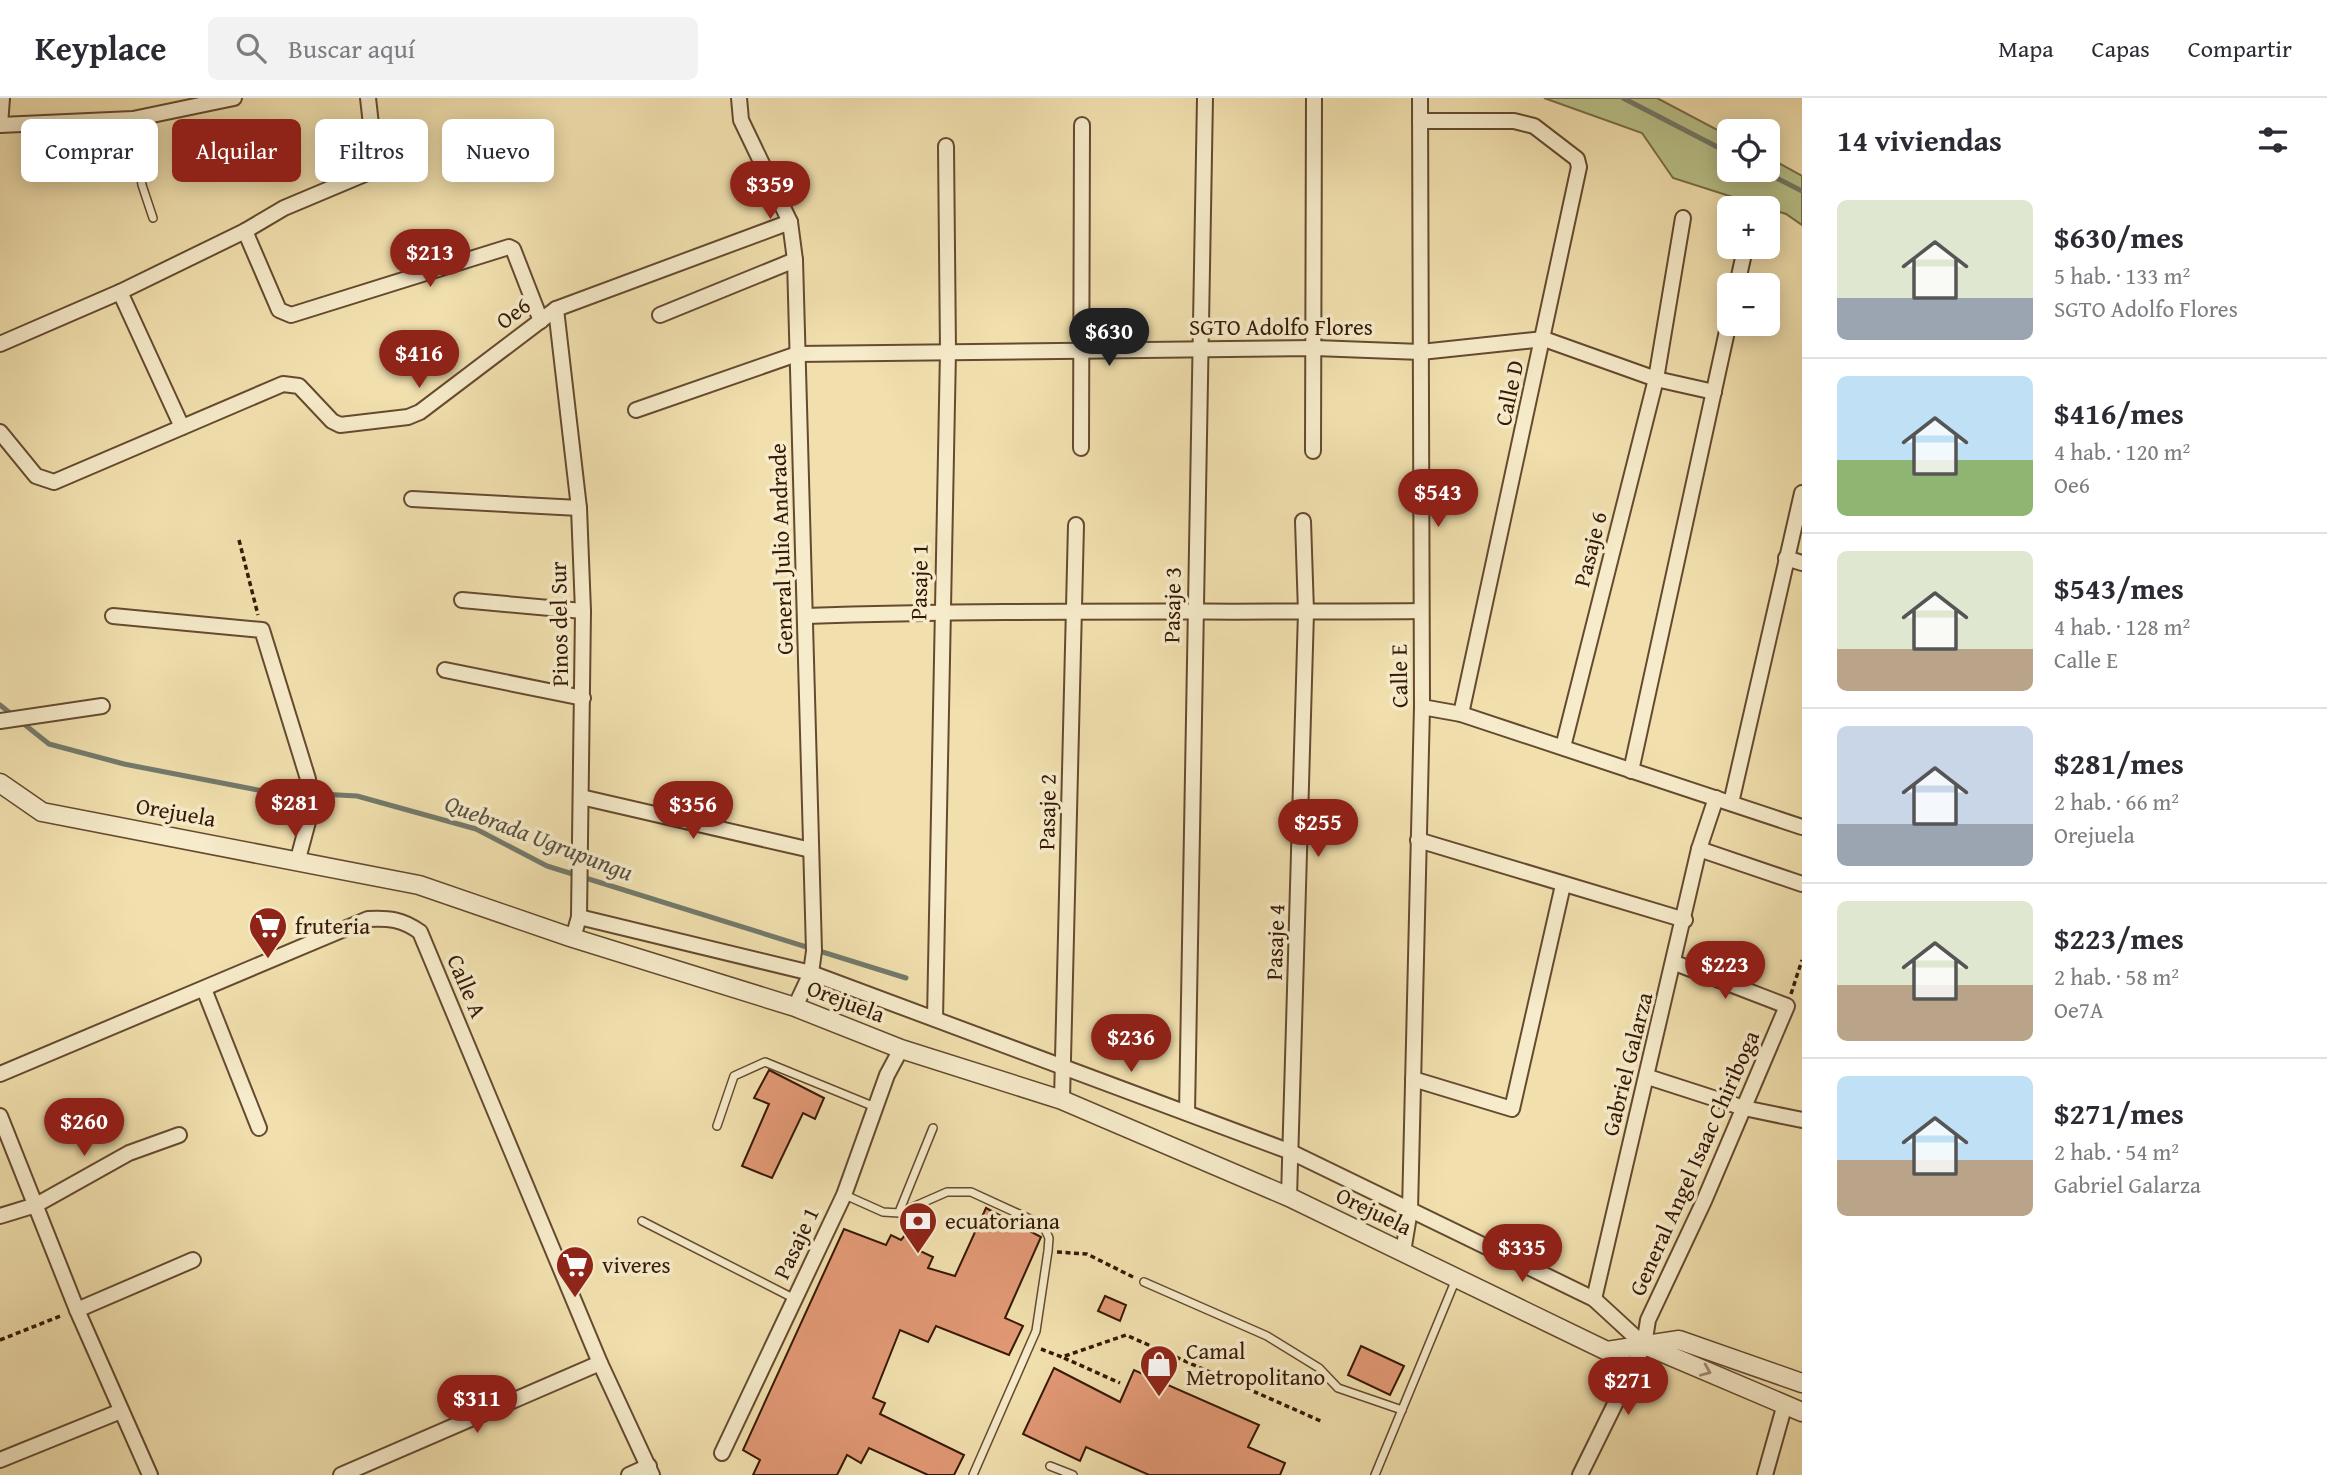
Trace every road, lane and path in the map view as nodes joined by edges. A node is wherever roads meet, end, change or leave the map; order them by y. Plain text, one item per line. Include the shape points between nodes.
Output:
1 (2, 98) edge
2 (234, 98) edge
3 (368, 98) edge
4 (739, 98) edge
5 (1205, 98) edge
6 (1314, 98) edge
7 (1420, 98) edge
8 (194, 102) edge
9 (133, 119) edge
10 (1420, 121) junction
11 (21, 124) edge
12 (0, 125) edge
13 (1082, 125) dead end
14 (946, 146) dead end
15 (142, 182) edge
16 (153, 218) dead end
17 (1683, 218) dead end
18 (790, 222) junction
19 (245, 231) junction
20 (795, 260) junction
21 (120, 292) junction
22 (555, 309) junction
23 (660, 315) dead end
24 (541, 321) junction
25 (1726, 336) edge
26 (1544, 339) junction
27 (0, 344) edge
28 (1201, 348) junction
29 (1315, 348) junction
30 (948, 351) junction
31 (1082, 351) junction
32 (1421, 352) junction
33 (797, 354) junction
34 (1656, 379) junction
35 (1714, 392) junction
36 (636, 410) dead end
37 (182, 427) junction
38 (0, 432) edge
39 (1081, 448) dead end
40 (1313, 451) dead end
41 (1802, 493) edge
42 (412, 499) dead end
43 (579, 508) junction
44 (1304, 521) dead end
45 (1076, 524) dead end
46 (239, 540) dead end
47 (1786, 558) junction
48 (1802, 563) edge
49 (462, 600) dead end
50 (583, 611) junction
51 (941, 611) junction
52 (1420, 611) junction
53 (1074, 612) junction
54 (1306, 612) junction
55 (1195, 614) junction
56 (113, 616) dead end
57 (806, 616) junction
58 (262, 631) junction
59 (445, 670) dead end
60 (583, 698) junction
61 (102, 706) dead end
62 (1422, 707) junction
63 (1461, 714) junction
64 (0, 721) edge
65 (1563, 747) junction
66 (1631, 771) junction
67 (0, 783) edge
68 (582, 797) junction
69 (1716, 799) junction
70 (1731, 803) junction
71 (1802, 827) edge
72 (1418, 840) junction
73 (1699, 849) junction
74 (811, 850) junction
75 (298, 859) junction
76 (1802, 884) edge
77 (1563, 885) junction
78 (579, 917) junction
79 (1685, 920) junction
80 (573, 938) junction
81 (1802, 960) edge
82 (1675, 963) junction
83 (811, 973) junction
84 (204, 989) junction
85 (1787, 1006) junction
86 (795, 1007) junction
87 (935, 1019) junction
88 (901, 1049) junction
89 (1064, 1069) junction
90 (0, 1074) edge
91 (1648, 1077) junction
92 (1413, 1079) junction
93 (1062, 1100) junction
94 (876, 1107) junction
95 (1744, 1108) junction
96 (1187, 1113) junction
97 (0, 1116) edge
98 (1802, 1121) edge
99 (717, 1126) dead end
100 (259, 1128) dead end
101 (933, 1128) dead end
102 (179, 1135) dead end
103 (1291, 1152) junction
104 (844, 1195) junction
105 (1289, 1197) junction
106 (36, 1205) junction
107 (1410, 1210) junction
108 (899, 1213) junction
109 (0, 1216) edge
110 (642, 1221) dead end
111 (1048, 1251) junction
112 (1403, 1252) junction
113 (193, 1259) dead end
114 (1457, 1278) junction
115 (1144, 1282) joint
116 (795, 1299) junction
117 (1594, 1299) junction
118 (77, 1310) junction
119 (0, 1340) edge
120 (1030, 1345) junction
121 (1644, 1345) junction
122 (1062, 1357) junction
123 (600, 1363) junction
124 (1801, 1379) edge
125 (1120, 1383) dead end
126 (1794, 1408) edge
127 (1402, 1410) junction
128 (121, 1411) junction
129 (1323, 1422) dead end
130 (722, 1453) dead end
131 (0, 1460) edge
132 (1050, 1466) dead end
133 (651, 1471) edge
134 (150, 1475) edge
135 (341, 1475) edge
136 (629, 1475) edge
137 (973, 1475) edge
138 (1073, 1475) edge
139 (1375, 1475) edge
140 (1580, 1475) edge
141 (1765, 1475) edge

1 - 12 street
2 - 8 street
3 - 19 street via 375,159 372,171 284,208
4 - 18 street, General Julio Andrade via 741,120
5 - 28 street, Pasaje 3
6 - 29 street
7 - 10 street, Calle E
8 - 9 street
10 - 26 street, Calle D via 1514,121 1534,126 1579,163
10 - 32 street, Calle E
11 - 12 street
13 - 31 street
14 - 30 street, Pasaje 1
15 - 16 lane
17 - 34 street, Pasaje 6
18 - 20 street, General Julio Andrade
18 - 22 street, Oe6
19 - 21 street
19 - 24 street via 284,314 509,247
20 - 23 street
20 - 33 street, General Julio Andrade
21 - 27 street
21 - 37 street
22 - 24 street, Oe6
22 - 43 street, Pinos del Sur
24 - 37 street, Oe6 via 408,417 340,425 292,383
25 - 35 street
26 - 32 street, SGTO Adolfo Flores
26 - 34 street, SGTO Adolfo Flores
26 - 63 street, Calle D
28 - 29 street, SGTO Adolfo Flores
28 - 31 street, SGTO Adolfo Flores
28 - 55 street, Pasaje 3
29 - 32 street, SGTO Adolfo Flores
29 - 40 street
30 - 31 street, SGTO Adolfo Flores
30 - 33 street, SGTO Adolfo Flores
30 - 51 street, Pasaje 1
31 - 39 street
32 - 52 street, Calle E
33 - 36 street, SGTO Adolfo Flores
33 - 57 street, General Julio Andrade
34 - 35 street, SGTO Adolfo Flores
34 - 65 street, Pasaje 6
35 - 66 street
37 - 38 street, Oe6 via 54,482 36,476
41 - 47 street
42 - 43 street
43 - 50 street, Pinos del Sur
44 - 54 street, Pasaje 4
45 - 53 street, Pasaje 2
46 - 58 path
47 - 48 street
47 - 70 street
49 - 50 street
50 - 60 street, Pinos del Sur
51 - 53 street
51 - 57 street
51 - 87 street, Pasaje 1
52 - 54 street
52 - 62 street, Calle E
53 - 55 street
53 - 89 street, Pasaje 2
54 - 55 street
54 - 103 street, Pasaje 4
55 - 96 street, Pasaje 3
56 - 58 street
57 - 74 street, General Julio Andrade
58 - 75 street via 308,779 309,818
59 - 60 street
60 - 68 street, Pinos del Sur
61 - 64 street
62 - 63 street
62 - 72 street, Calle E
63 - 65 street
65 - 66 street
66 - 69 street
67 - 75 street, Orejuela via 43,812
68 - 74 street
68 - 78 street, Pinos del Sur
69 - 70 street
69 - 73 street, Gabriel Galarza
70 - 71 street
72 - 77 street
72 - 92 street, Calle E
73 - 76 street
73 - 79 street, Gabriel Galarza
74 - 83 street, General Julio Andrade
75 - 80 street, Orejuela via 419,885
77 - 79 street
77 - 92 street via 1512,1109
78 - 80 street, Pinos del Sur
78 - 83 street
79 - 82 street, Gabriel Galarza
80 - 86 street, Orejuela
81 - 85 path
82 - 85 street
82 - 91 street, Gabriel Galarza
83 - 86 street, General Julio Andrade
83 - 87 street
84 - 90 street, Calle A
84 - 100 street
84 - 123 street, Calle A via 369,919 391,918 420,932
85 - 95 street, General Angel Isaac Chiriboga
86 - 88 street, Orejuela
87 - 89 street
88 - 93 street, Orejuela
88 - 94 street, Pasaje 1
89 - 93 street, Pasaje 2
89 - 96 street
91 - 95 street
91 - 117 street, Gabriel Galarza
92 - 107 street, Calle E
93 - 105 street, Orejuela
94 - 99 lane via 765,1062 734,1076
94 - 104 street, Pasaje 1
95 - 98 street
95 - 121 street, General Angel Isaac Chiriboga via 1648,1321
96 - 103 street
97 - 106 street
101 - 108 lane
102 - 106 street via 129,1153
103 - 105 street, Pasaje 4
103 - 107 street
104 - 108 lane via 883,1212
104 - 116 street, Pasaje 1
105 - 112 street, Orejuela
106 - 109 street
106 - 118 street
107 - 112 street, Calle E
107 - 117 street
108 - 111 lane via 947,1192 971,1192 1043,1225
110 - 116 lane
111 - 115 path via 1087,1254
111 - 120 lane
112 - 114 street, Orejuela
113 - 118 street
114 - 121 street, Orejuela via 1607,1351
114 - 127 lane
115 - 127 lane via 1267,1336 1319,1368 1338,1388
116 - 130 street, Pasaje 1
117 - 121 street
118 - 119 path
118 - 128 street
120 - 122 path
120 - 137 lane
121 - 124 street, Orejuela via 1679,1340
121 -> 126 street
121 - 140 street
122 - 125 path
122 - 129 path via 1126,1335
123 - 133 street, Calle A
123 - 135 street
126 - 141 street
127 - 139 lane
128 - 131 street
128 - 134 street
132 - 138 lane
133 - 136 street

